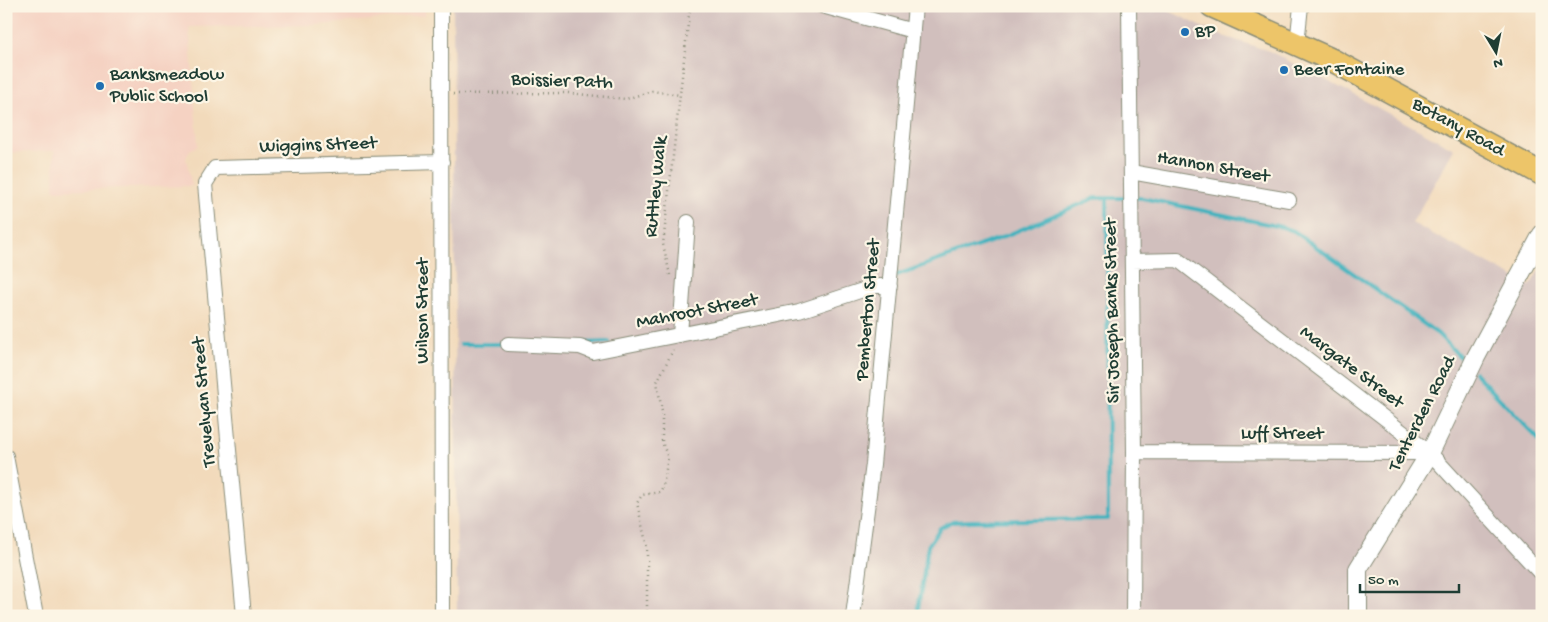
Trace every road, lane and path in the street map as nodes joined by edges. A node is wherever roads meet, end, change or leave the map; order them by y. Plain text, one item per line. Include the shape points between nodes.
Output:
1 (441, 6) edge
2 (690, 6) edge
3 (822, 6) edge
4 (915, 6) edge
5 (1129, 6) edge
6 (1212, 6) edge
7 (1301, 6) edge
8 (913, 32) junction
9 (1297, 44) junction
10 (441, 94) junction
11 (680, 95) junction
12 (442, 162) junction
13 (1131, 172) junction
14 (1542, 174) edge
15 (205, 184) joint
16 (1289, 200) dead end
17 (688, 222) dead end
18 (1542, 234) edge
19 (1132, 261) junction
20 (671, 279) dead end
21 (890, 286) junction
22 (676, 335) junction
23 (508, 344) dead end
24 (1134, 452) junction
25 (1430, 453) junction
26 (6, 456) edge
27 (1542, 575) edge
28 (36, 616) edge
29 (244, 616) edge
30 (442, 616) edge
31 (647, 616) edge
32 (853, 616) edge
33 (1133, 616) edge
34 (1358, 616) edge

1 - 10 street, Wilson Street
2 - 11 path, Ruttley Walk
3 - 8 street
4 - 8 street, Pemberton Street
5 - 13 street, Sir Joseph Banks Street
6 - 9 main road, Botany Road
7 - 9 street
8 - 21 street, Pemberton Street
9 - 14 main road, Botany Road via 1368,78
10 - 11 path, Boissier Path via 568,93 626,99 652,91
10 - 12 street, Wilson Street
11 - 20 path, Ruttley Walk via 664,244
12 - 15 street, Wiggins Street via 215,168
12 - 30 street, Wilson Street
13 - 16 street, Hannon Street
13 - 19 street, Sir Joseph Banks Street
15 - 29 street, Trevelyan Street
17 - 22 street
18 - 25 street, Tenterden Road via 1476,357
19 - 24 street, Sir Joseph Banks Street
19 - 25 street, Margate Street via 1178,260
21 - 22 street, Mahroot Street via 876,286 799,311
21 - 32 street, Pemberton Street via 873,464
22 - 23 street, Mahroot Street via 592,352 580,347
22 - 31 path via 657,382 662,442 668,458 663,486 660,492 642,495 638,502 647,547
24 - 25 street, Luff Street
24 - 33 street, Sir Joseph Banks Street
25 - 27 street, Margate Street
25 - 34 street, Tenterden Road via 1358,569
26 - 28 street

